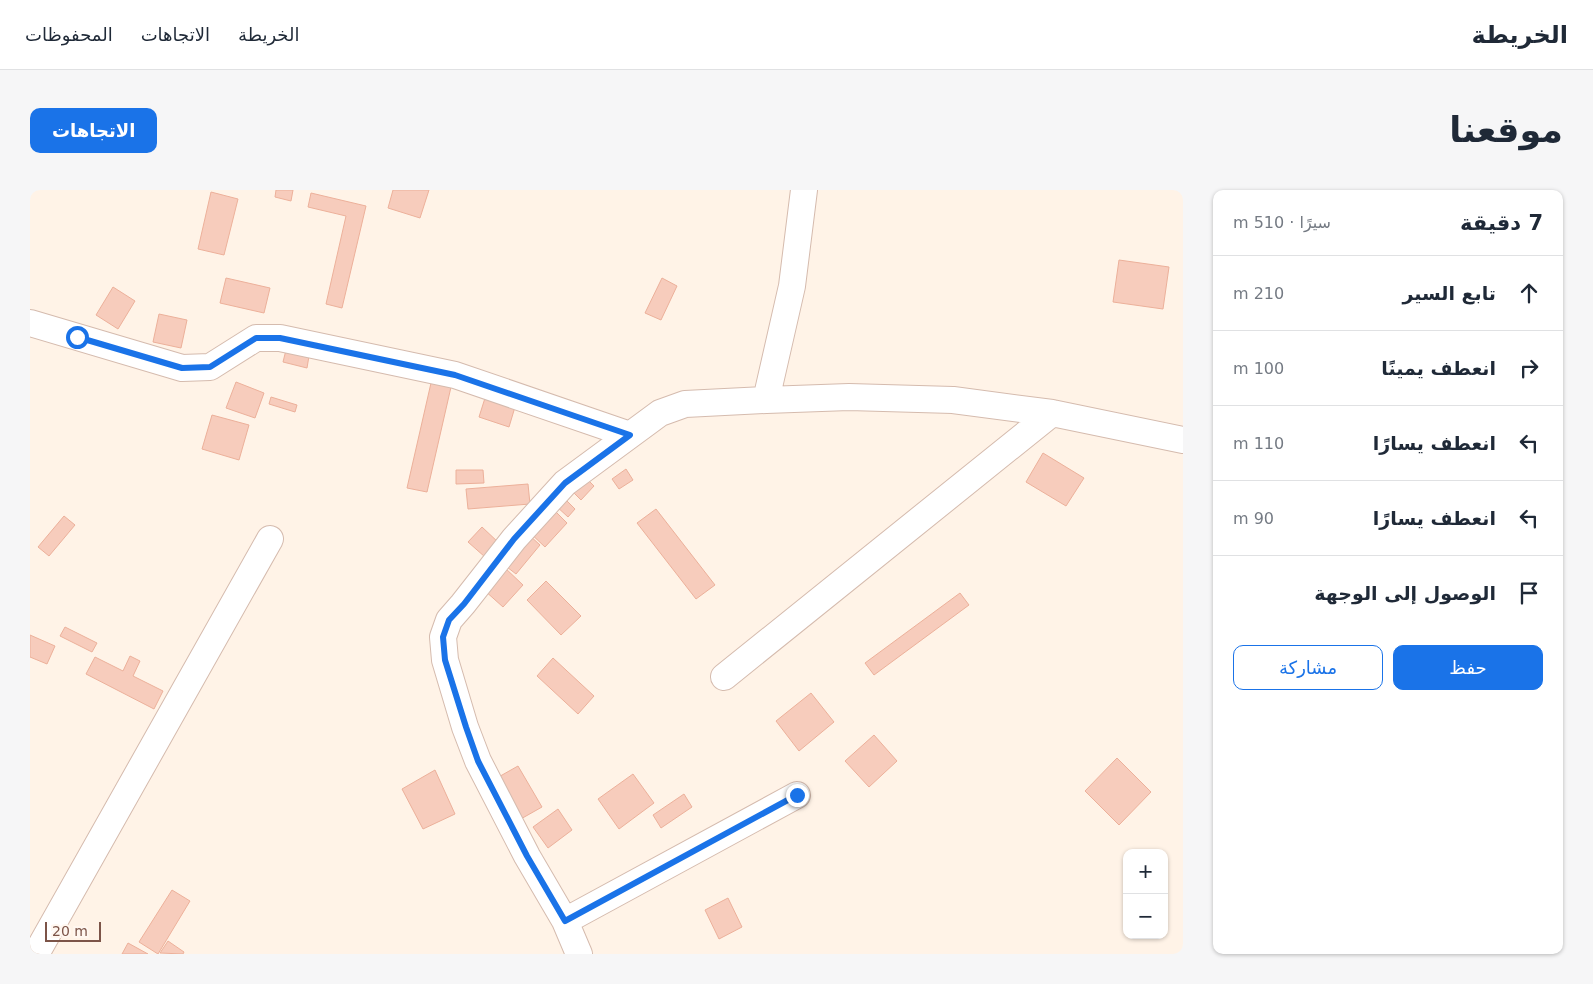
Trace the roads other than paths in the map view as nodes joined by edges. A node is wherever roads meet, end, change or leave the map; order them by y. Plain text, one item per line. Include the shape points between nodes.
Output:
1 (804, 190) edge
2 (30, 323) edge
3 (766, 400) junction
4 (1052, 414) junction
5 (630, 435) junction
6 (1183, 440) edge
7 (270, 539) dead end
8 (724, 677) dead end
9 (797, 795) dead end
10 (565, 921) junction
11 (36, 954) edge
12 (579, 954) edge

1 - 3 street via 792,286
2 - 5 street via 182,368 210,367 256,338 280,338 455,375
3 - 4 street via 953,400
3 - 5 street via 685,404 660,413
4 - 6 street
4 - 8 street
5 - 10 street via 565,483 514,539 449,620 443,637 445,660 478,761
7 - 11 street
9 - 10 street
10 - 12 street

